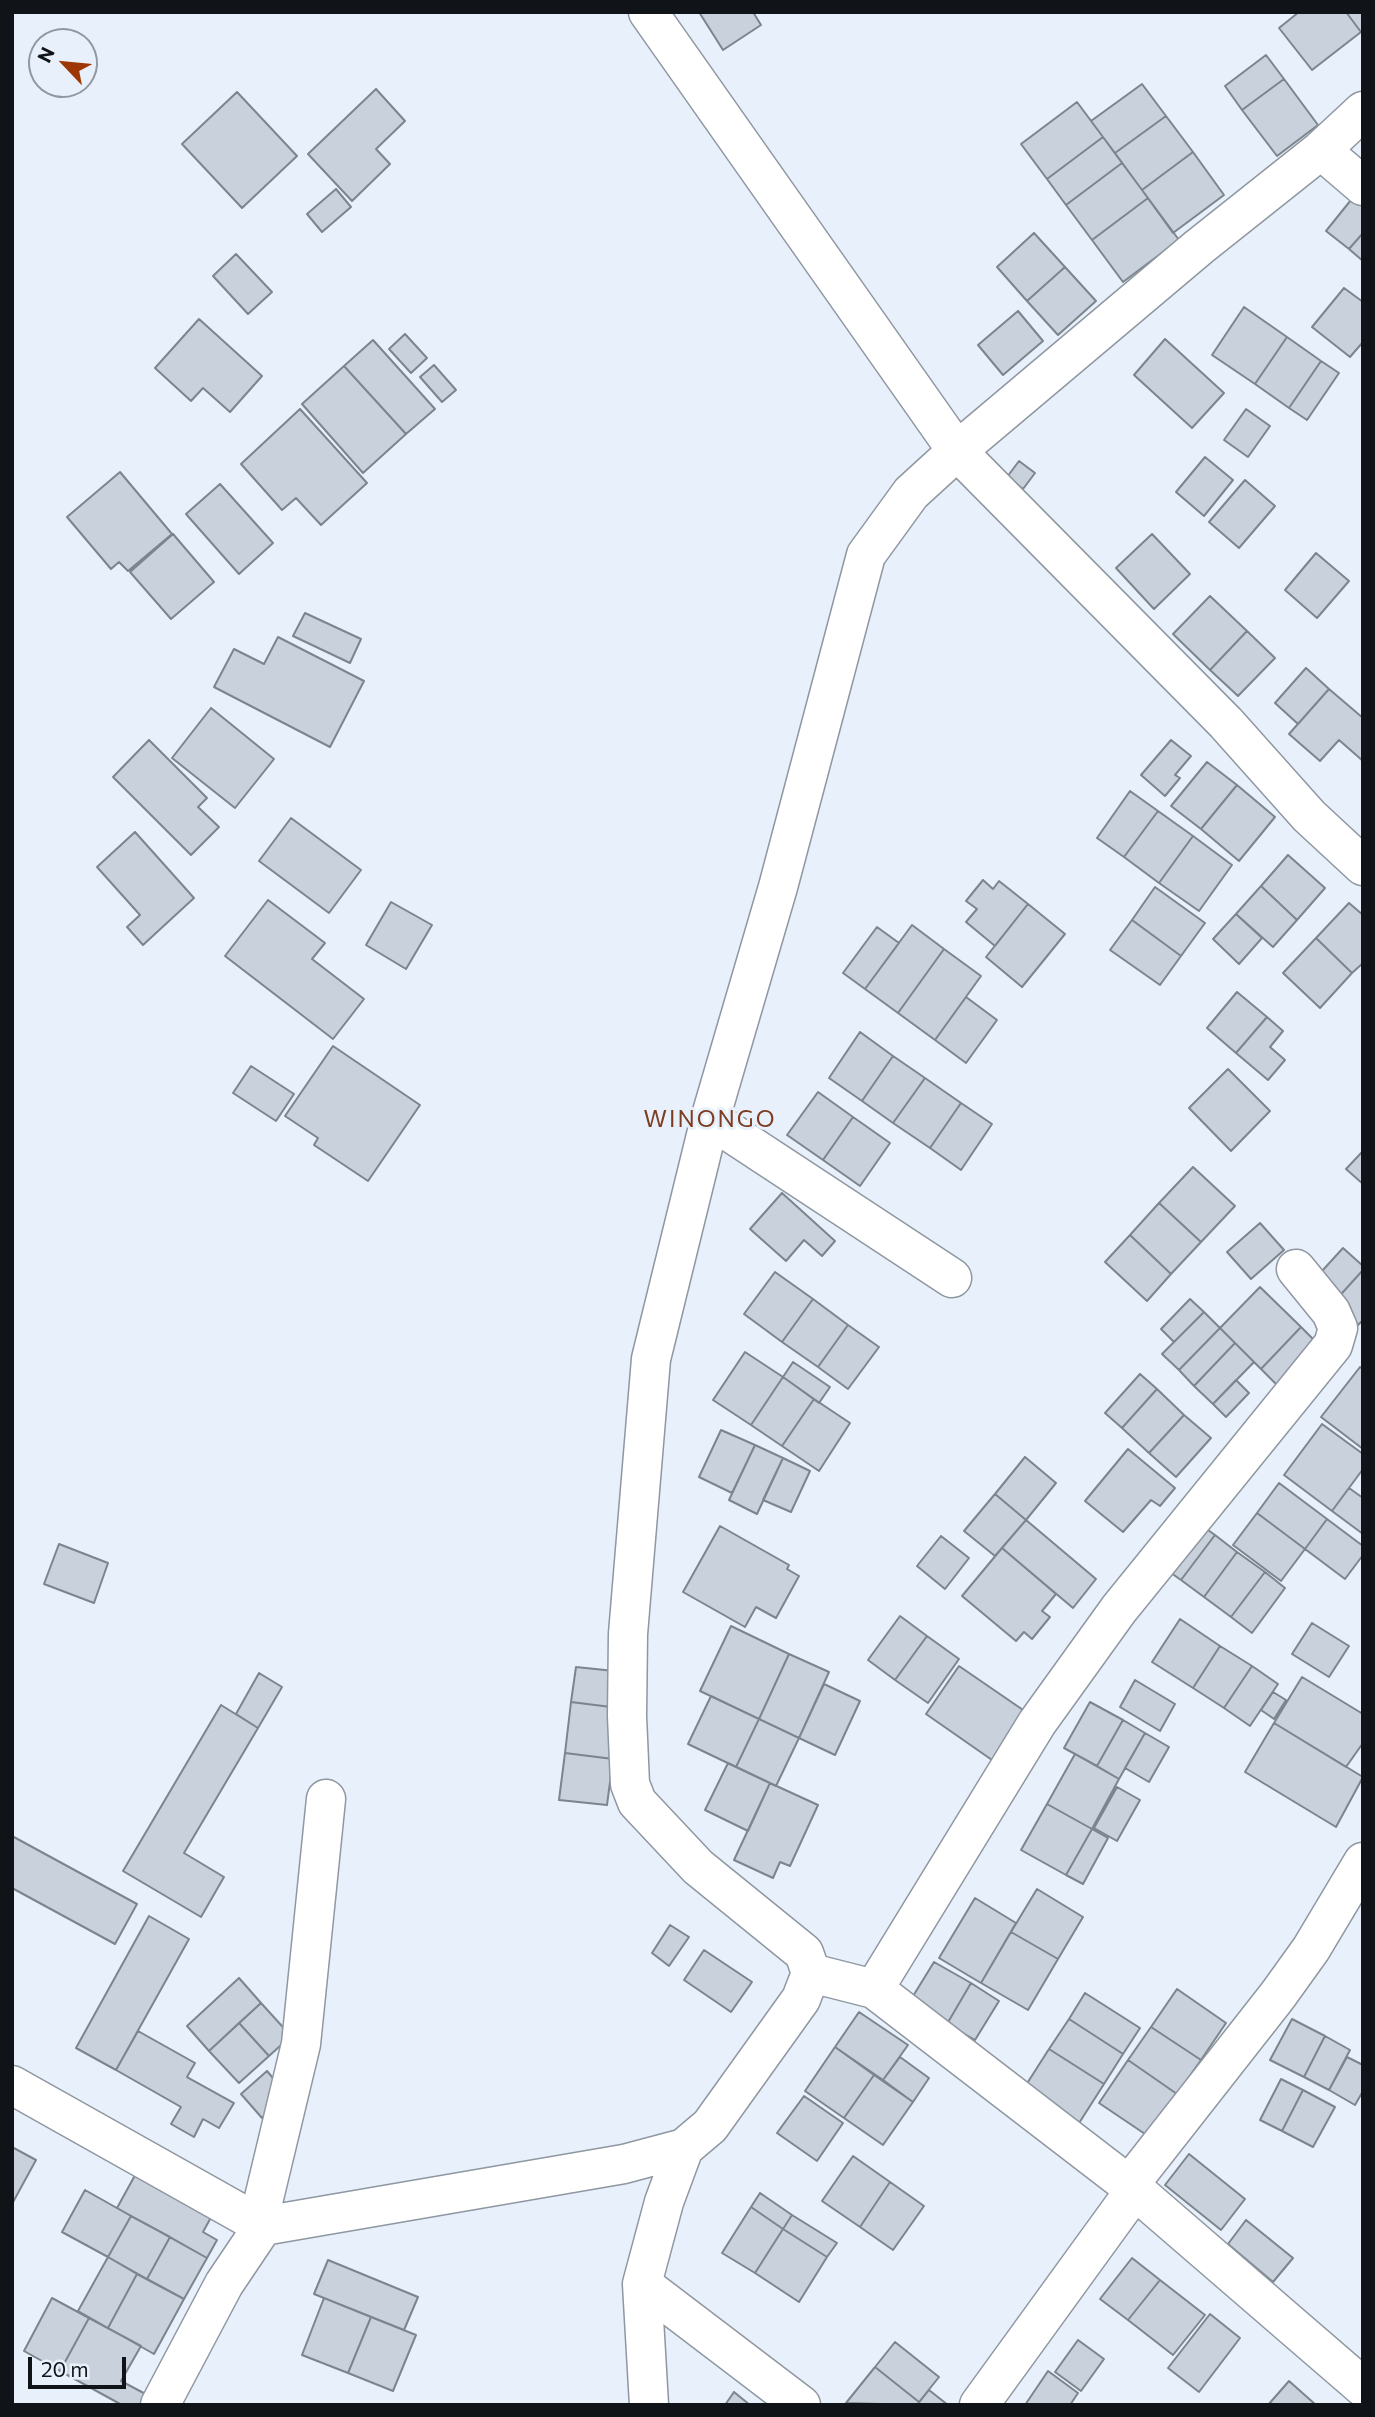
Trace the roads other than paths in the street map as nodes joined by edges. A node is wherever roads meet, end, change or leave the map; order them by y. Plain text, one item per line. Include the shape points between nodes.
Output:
1 (648, 12) edge
2 (1363, 111) edge
3 (1321, 150) junction
4 (1363, 186) edge
5 (957, 451) junction
6 (1363, 866) edge
7 (710, 1119) junction
8 (1296, 1269) dead end
9 (952, 1278) dead end
10 (326, 1799) dead end
11 (1363, 1862) edge
12 (811, 1973) junction
13 (874, 1989) junction
14 (12, 2085) edge
15 (684, 2148) junction
16 (1132, 2188) junction
17 (261, 2225) junction
18 (642, 2284) junction
19 (1363, 2387) edge
20 (160, 2405) edge
21 (649, 2405) edge
22 (801, 2405) edge
23 (979, 2405) edge

1 - 5 street
2 - 3 street
3 - 4 street
3 - 5 street
5 - 6 street via 1216,713 1309,816
5 - 7 street via 911,493 866,555 778,887
7 - 9 street
7 - 12 street via 651,1359 628,1634 630,1784 637,1802 668,1838 804,1953
8 - 13 street via 1331,1312 1338,1328 1332,1346 1111,1619 1037,1723
10 - 17 street via 301,2045
11 - 16 street via 1311,1949
12 - 13 street
12 - 15 street via 801,1999 710,2126
13 - 16 street
14 - 17 street
15 - 17 street via 624,2164
15 - 18 street
16 - 19 street
16 - 23 street
17 - 20 street
18 - 21 street
18 - 22 street

